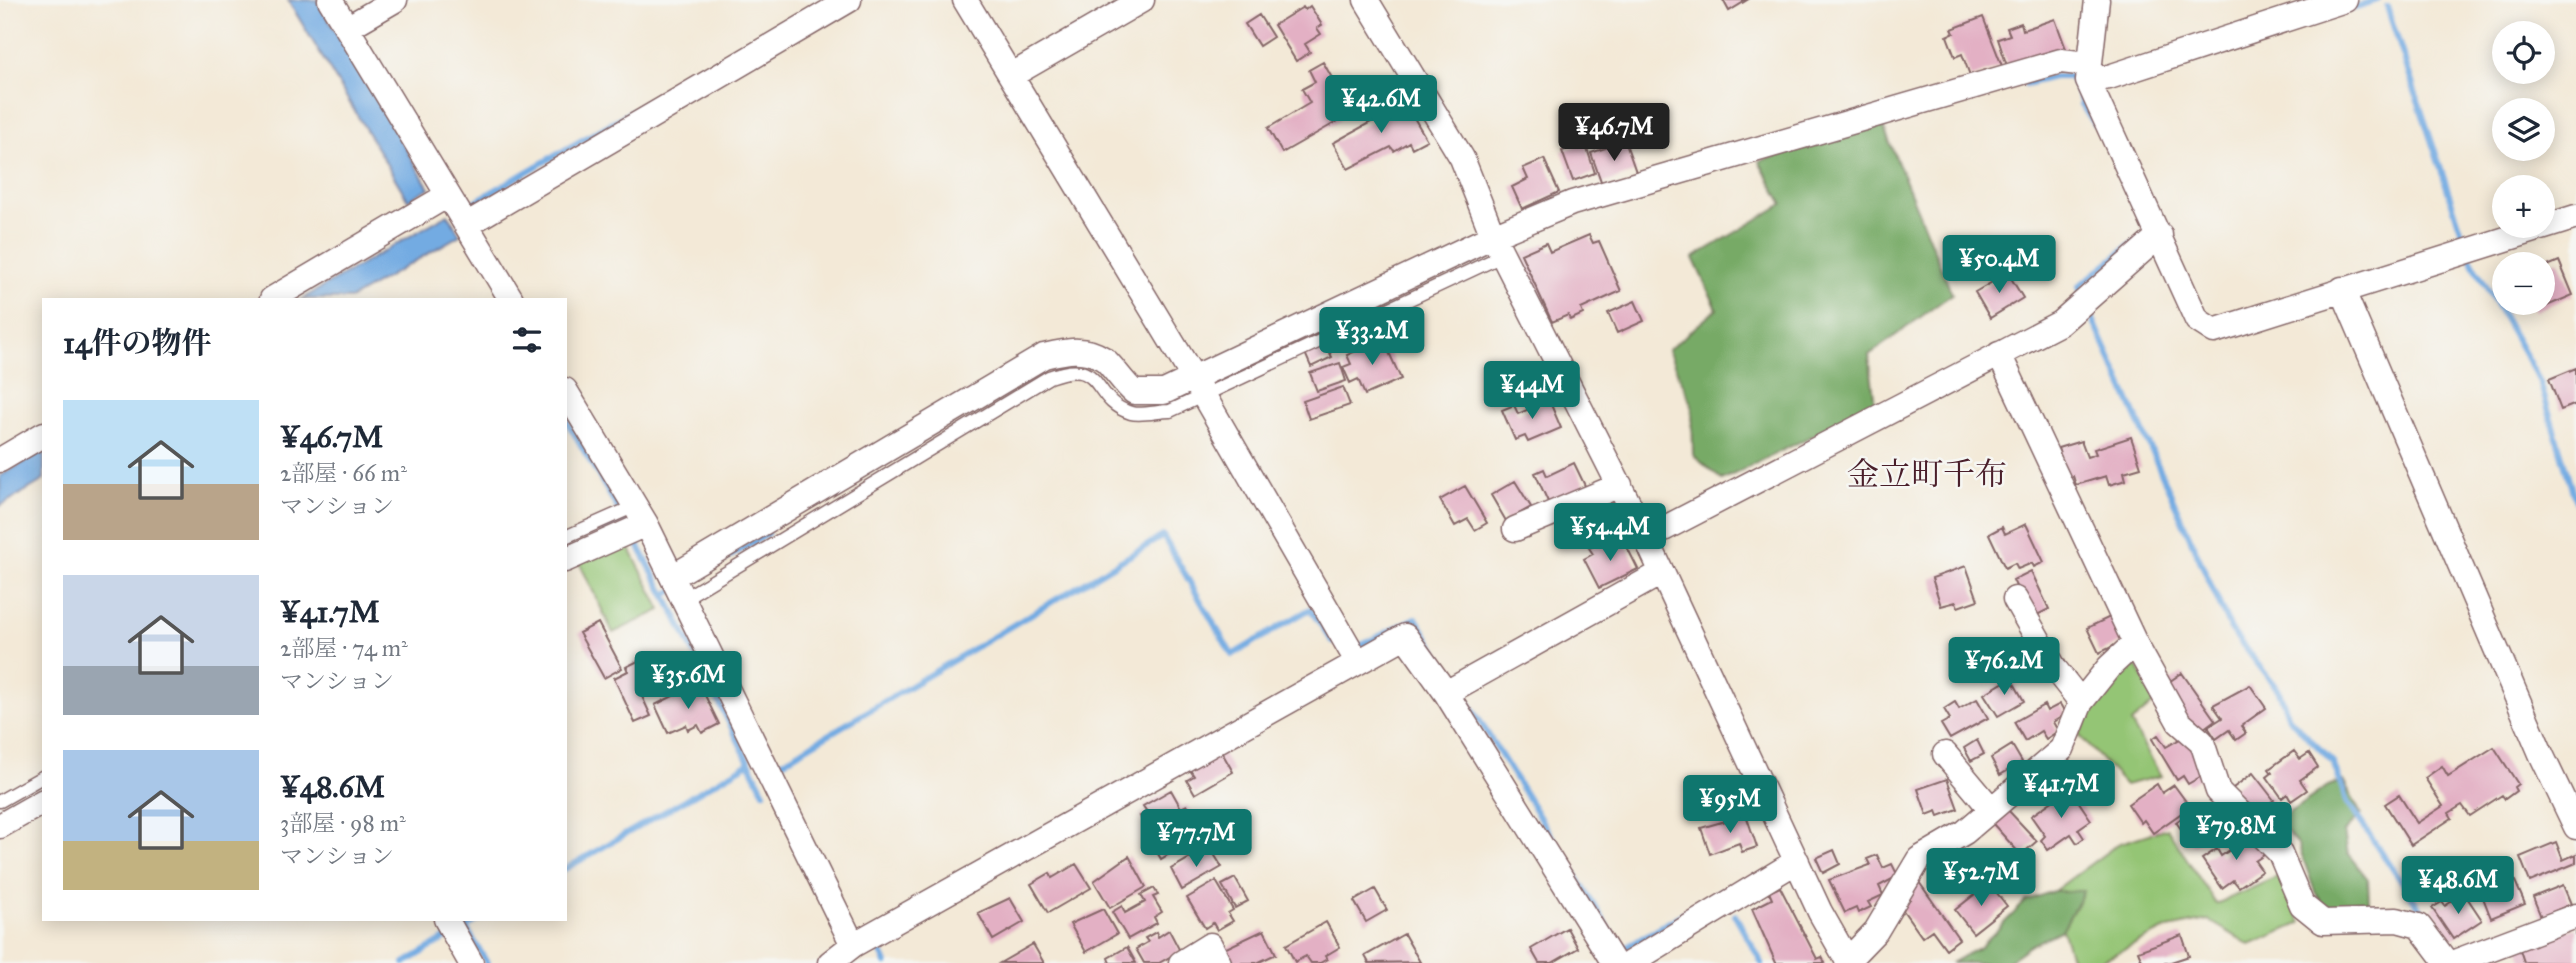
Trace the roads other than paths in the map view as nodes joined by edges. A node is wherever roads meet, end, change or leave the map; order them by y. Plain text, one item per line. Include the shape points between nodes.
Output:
1 (330, 0) edge
2 (395, 0) edge
3 (849, 0) edge
4 (965, 0) edge
5 (1142, 0) edge
6 (1366, 0) edge
7 (2097, 0) edge
8 (2345, 0) edge
9 (347, 28) junction
10 (2088, 72) junction
11 (1012, 75) junction
12 (433, 204) junction
13 (2576, 216) edge
14 (466, 225) junction
15 (2160, 235) junction
16 (1499, 245) junction
17 (2342, 289) junction
18 (274, 298) edge
19 (510, 298) edge
20 (1999, 354) junction
21 (1198, 386) junction
22 (567, 394) edge
23 (42, 436) edge
24 (0, 460) edge
25 (1620, 485) junction
26 (631, 519) junction
27 (1515, 529) dead end
28 (567, 536) edge
29 (1646, 538) junction
30 (567, 560) edge
31 (1661, 573) junction
32 (678, 588) junction
33 (2015, 598) dead end
34 (2135, 643) junction
35 (1357, 661) junction
36 (1446, 693) junction
37 (2081, 702) junction
38 (1945, 754) dead end
39 (42, 777) edge
40 (0, 801) edge
41 (42, 802) edge
42 (1991, 809) junction
43 (0, 826) edge
44 (2576, 827) edge
45 (1797, 860) junction
46 (2576, 916) edge
47 (451, 929) edge
48 (840, 955) edge
49 (2455, 961) edge
50 (1848, 962) edge
51 (471, 963) edge
52 (1181, 963) edge
53 (1219, 963) edge
54 (1614, 963) edge
55 (1630, 963) edge

1 - 9 street
2 - 9 street
3 - 14 street
4 - 11 street
5 - 11 street
6 - 16 street via 1462,158
7 - 10 street
8 - 10 street via 2109,77
9 - 12 street
10 - 15 street via 2098,105
10 - 16 street via 2061,61 1572,203
11 - 21 street
12 - 14 street
12 - 18 street
13 - 17 street
14 - 19 street
15 - 17 street via 2197,320 2214,331
15 - 20 street via 2060,323
16 - 21 street
16 - 25 street
17 - 44 street
20 - 29 street
20 - 34 street
21 - 32 street via 1134,392 1105,359 1075,349 1044,356
21 - 35 street
22 - 26 street
23 - 24 street
25 - 27 street
25 - 29 street
26 - 28 lane
26 - 30 street
26 - 32 street
29 - 31 street
31 - 36 street
31 - 45 street
32 - 48 street
33 - 37 street via 2055,669
34 - 37 street
34 - 49 street via 2179,722 2202,742 2218,791 2280,853 2302,905 2323,922 2397,920 2419,926
35 - 36 street via 1405,636
35 - 48 street
36 - 54 street
37 - 42 street via 2062,749
38 - 42 street
39 - 40 lane
41 - 43 street
42 - 50 street via 1965,832 1919,859 1876,931
45 - 50 street
45 - 55 street
46 - 49 street
47 - 51 street
52 - 53 street via 1210,945

